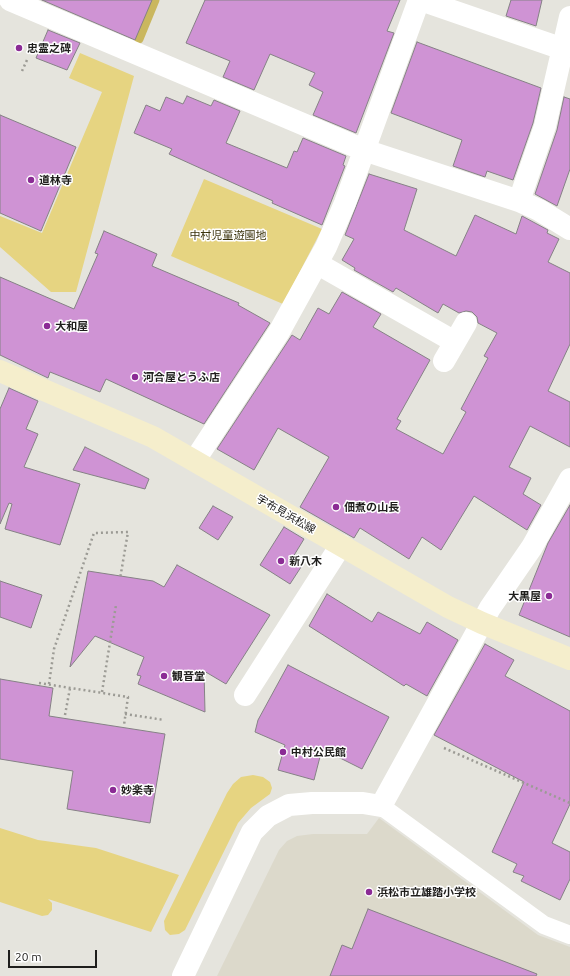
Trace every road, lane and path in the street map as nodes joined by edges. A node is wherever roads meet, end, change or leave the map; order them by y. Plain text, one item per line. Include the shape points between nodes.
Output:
1 (10, 0) edge
2 (420, 0) edge
3 (570, 17) edge
4 (563, 49) junction
5 (27, 60) dead end
6 (22, 71) dead end
7 (364, 150) junction
8 (519, 201) junction
9 (570, 229) edge
10 (318, 264) junction
11 (466, 322) dead end
12 (455, 342) junction
13 (444, 361) dead end
14 (0, 371) edge
15 (194, 460) junction
16 (570, 479) edge
17 (341, 545) junction
18 (120, 579) dead end
19 (116, 605) dead end
20 (482, 624) junction
21 (570, 659) edge
22 (39, 683) dead end
23 (48, 684) junction
24 (70, 688) junction
25 (102, 692) junction
26 (245, 695) dead end
27 (125, 714) junction
28 (65, 715) dead end
29 (164, 720) dead end
30 (124, 725) dead end
31 (419, 737) junction
32 (570, 803) edge
33 (381, 806) junction
34 (570, 935) edge
35 (183, 976) edge

1 - 7 street
2 - 4 street
2 - 7 street
3 - 4 street
4 - 8 street via 545,126
5 - 6 path
7 - 8 street
7 - 10 street via 345,203
8 - 9 street
10 - 12 street
10 - 15 street via 279,332
11 - 12 street
12 - 13 street
14 - 15 main road, 宇布見浜松線 via 128,425
15 - 17 main road, 宇布見浜松線
16 - 20 street via 532,547
17 - 20 main road, 宇布見浜松線 via 416,590
17 - 26 street
18 - 23 path via 128,532 94,533 54,649
19 - 25 path
20 - 21 main road, 宇布見浜松線
20 - 31 street
22 - 23 path
23 - 24 path
24 - 25 path
24 - 28 path
25 - 27 path via 128,697
27 - 29 path
27 - 30 path
31 - 32 path
31 - 33 street
33 - 34 lane via 544,925
33 - 35 street via 363,803 289,805 268,816 252,832

